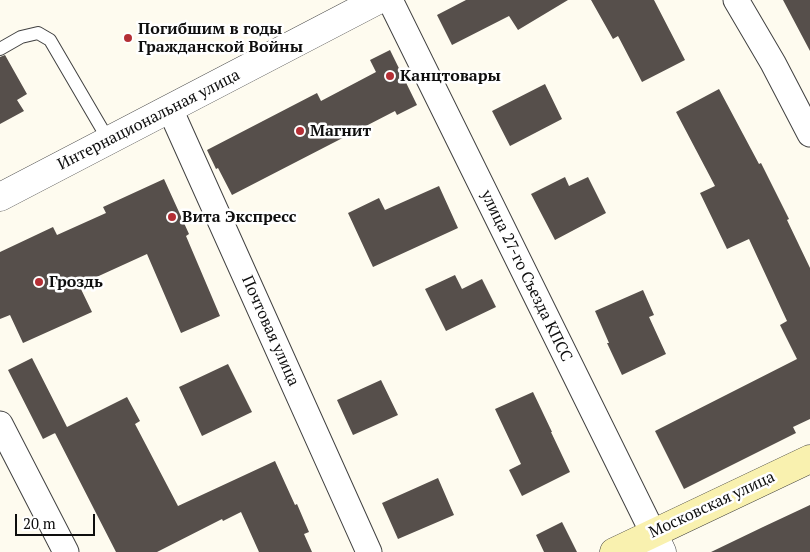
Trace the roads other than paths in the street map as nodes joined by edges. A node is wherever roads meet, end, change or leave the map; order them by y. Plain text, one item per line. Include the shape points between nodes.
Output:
1 (378, 0) edge
2 (390, 0) edge
3 (736, 0) edge
4 (0, 49) edge
5 (170, 109) junction
6 (810, 134) edge
7 (109, 141) junction
8 (0, 197) edge
9 (0, 424) edge
10 (810, 459) edge
11 (658, 543) edge
12 (66, 552) edge
13 (369, 552) edge
14 (614, 552) edge

1 - 5 street, Интернациональная улица
2 - 11 street, улица 27-го Съезда КПСС
3 - 6 street
4 - 7 lane via 21,37 38,33 50,40
5 - 7 street, Интернациональная улица
5 - 13 street, Почтовая улица
7 - 8 street, Интернациональная улица
9 - 12 street
10 - 11 main road, Московская улица
11 - 14 main road, Московская улица

